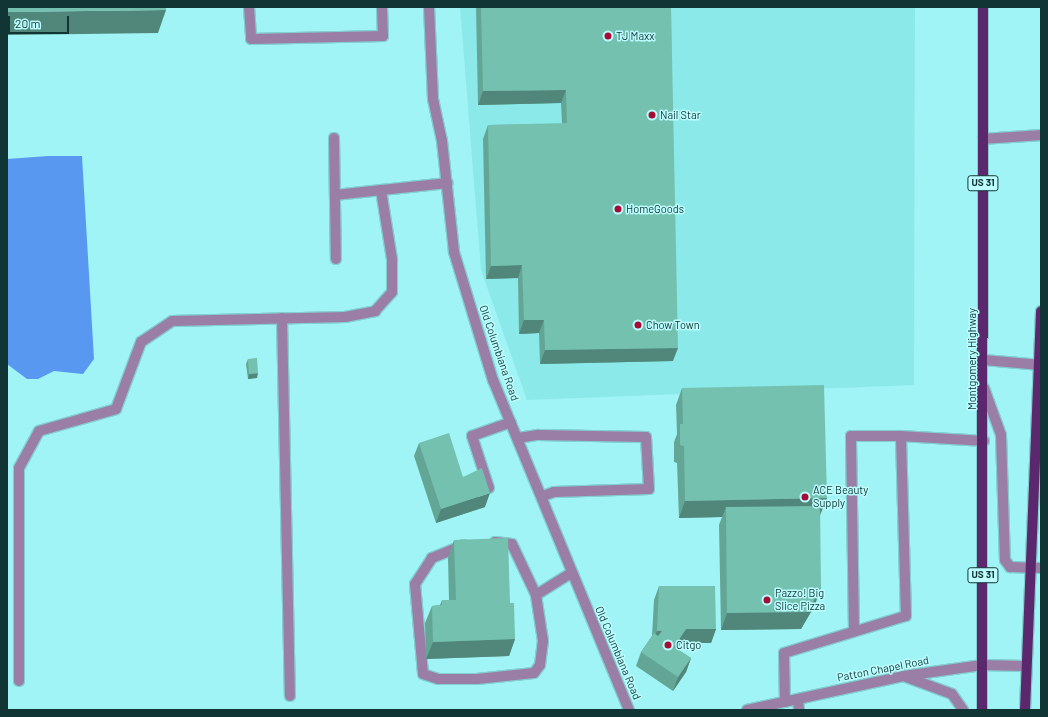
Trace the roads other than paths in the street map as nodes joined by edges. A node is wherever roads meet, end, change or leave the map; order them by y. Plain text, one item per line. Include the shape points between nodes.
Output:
1 (249, 7) edge
2 (382, 7) edge
3 (429, 7) edge
4 (983, 7) edge
5 (1041, 135) edge
6 (334, 138) dead end
7 (984, 139) junction
8 (446, 183) junction
9 (381, 190) junction
10 (335, 195) junction
11 (336, 259) dead end
12 (1041, 311) edge
13 (282, 318) junction
14 (984, 360) junction
15 (1040, 365) edge
16 (984, 388) junction
17 (511, 422) junction
18 (901, 436) junction
19 (518, 438) junction
20 (984, 441) junction
21 (489, 488) edge
22 (543, 496) junction
23 (1030, 568) junction
24 (1041, 568) edge
25 (571, 573) junction
26 (536, 595) junction
27 (854, 630) junction
28 (982, 665) junction
29 (1025, 666) junction
30 (904, 676) junction
31 (19, 680) dead end
32 (290, 696) dead end
33 (798, 699) junction
34 (784, 702) junction
35 (629, 710) edge
36 (747, 710) edge
37 (800, 710) edge
38 (963, 710) edge
39 (982, 710) edge
40 (1025, 710) edge

1 - 2 street via 251,39 383,36
3 - 8 street, Old Columbiana Road via 433,99
4 - 7 main road, Montgomery Highway / US 31
5 - 7 street
6 - 10 street
7 - 14 main road, Montgomery Highway / US 31
8 - 9 street
8 - 17 street, Old Columbiana Road via 454,252 493,380
9 - 10 street
9 - 13 street via 392,259 392,292 375,311 345,317
10 - 11 street
12 - 15 main road
13 - 31 street via 172,321 141,342 116,409 39,431 19,468
13 - 32 street
14 - 15 street
14 - 16 main road, Montgomery Highway / US 31
15 - 23 main road
16 - 20 main road, Montgomery Highway / US 31
16 - 23 street via 1001,435 1005,560 1010,566
17 - 19 street, Old Columbiana Road
17 - 21 street via 472,436
18 - 20 street
18 - 27 street via 906,616
18 - 27 street via 851,436
19 - 22 street, Old Columbiana Road
19 - 22 street via 538,435 646,437 649,489 554,492
20 - 28 main road, Montgomery Highway / US 31
22 - 25 street, Old Columbiana Road
23 - 24 street
23 - 29 main road
25 - 26 street
25 - 35 street, Old Columbiana Road
26 - 26 street via 512,544 479,541 432,558 415,584 423,674 438,679 477,679 534,673 540,665 543,641
27 - 34 street via 784,654
28 - 29 street, Patton Chapel Road
28 - 30 street, Patton Chapel Road
28 - 39 main road, Montgomery Highway / US 31
29 - 40 main road
30 - 33 street, Patton Chapel Road
30 - 38 street via 952,694
33 - 34 street, Patton Chapel Road
33 - 37 street
34 - 36 street, Patton Chapel Road

